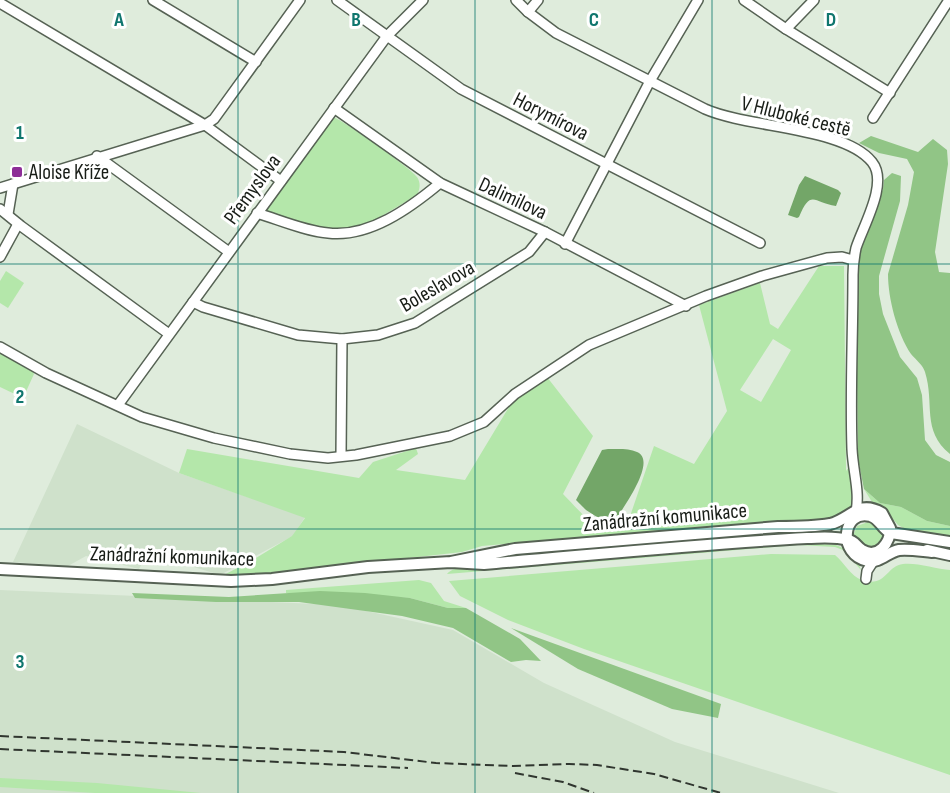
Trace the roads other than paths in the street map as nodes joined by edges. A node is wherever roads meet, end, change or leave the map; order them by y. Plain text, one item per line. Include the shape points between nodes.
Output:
1 (153, 0) edge
2 (300, 0) edge
3 (337, 0) edge
4 (423, 0) edge
5 (516, 0) edge
6 (537, 0) edge
7 (698, 0) edge
8 (744, 0) edge
9 (814, 0) edge
10 (949, 0) edge
11 (0, 2) edge
12 (528, 12) junction
13 (786, 29) junction
14 (387, 36) junction
15 (256, 62) junction
16 (650, 81) junction
17 (890, 93) junction
18 (334, 108) junction
19 (873, 118) dead end
20 (205, 125) junction
21 (98, 156) junction
22 (607, 165) junction
23 (281, 181) junction
24 (440, 183) junction
25 (13, 184) junction
26 (0, 188) edge
27 (4, 211) edge
28 (257, 213) junction
29 (18, 224) junction
30 (545, 232) junction
31 (760, 243) dead end
32 (565, 244) junction
33 (229, 252) junction
34 (0, 257) edge
35 (853, 260) junction
36 (193, 302) junction
37 (686, 306) junction
38 (170, 334) junction
39 (342, 339) junction
40 (0, 347) edge
41 (118, 405) junction
42 (341, 456) junction
43 (858, 487) junction
44 (873, 509) junction
45 (854, 517) junction
46 (890, 528) junction
47 (950, 542) edge
48 (847, 543) junction
49 (882, 548) junction
50 (932, 552) junction
51 (856, 555) junction
52 (950, 555) edge
53 (874, 561) junction
54 (450, 562) junction
55 (0, 569) edge

1 - 15 street
2 - 15 street
3 - 14 street, Horymírova
4 - 14 street, Přemyslova
5 - 12 street, V Hluboké cestě
6 - 12 street
7 - 16 street
8 - 13 street
9 - 13 street
10 - 17 street
11 - 20 street
12 - 16 street, V Hluboké cestě via 556,33
13 - 17 street
14 - 18 street, Přemyslova
14 - 22 street, Horymírova via 461,90
15 - 20 street via 214,119
16 - 22 street
16 - 35 street, V Hluboké cestě via 717,114 821,136 868,157 876,167 877,193
17 - 19 street
18 - 23 street, Přemyslova
18 - 24 street, Dalimilova
20 - 21 street
20 - 23 street
21 - 25 street
21 - 33 street
22 - 31 street, Horymírova
22 - 32 street
23 - 28 street, Přemyslova
24 - 28 street via 396,214 352,232 323,233
24 - 30 street, Dalimilova
25 - 26 street
25 - 27 street
27 - 29 street
28 - 33 street, Přemyslova
29 - 34 street
29 - 38 street
30 - 32 street, Dalimilova
30 - 39 street, Boleslavova via 530,252 415,323 378,335
32 - 37 street, Dalimilova
33 - 36 street, Přemyslova
35 - 37 street via 827,258 770,274
35 - 43 street, V Hluboké cestě via 852,450
36 - 38 street, Přemyslova
36 - 39 street, Boleslavova via 298,334
37 - 42 street via 589,345 515,394 484,422 450,436 385,451
38 - 41 street, Přemyslova
39 - 42 street
40 - 41 street via 46,373
41 - 42 street via 141,417 213,438 300,456
43 - 44 street, V Hluboké cestě
43 - 45 street, V Hluboké cestě
44 - 45 main road
44 - 46 main road via 882,513
45 - 46 main road via 872,516 884,530
45 - 48 main road via 847,530
45 - 54 main road, Zanádražní komunikace via 840,529 778,527 515,549
46 - 47 main road
46 - 49 main road
48 - 49 main road via 853,541 873,553
48 - 51 main road
48 - 54 main road, Zanádražní komunikace via 828,537 805,538 484,564
49 - 50 main road via 899,544
49 - 53 street
50 - 52 main road
50 - 53 main road via 896,551
51 - 53 main road
51 - 53 street via 867,575
54 - 55 main road, Zanádražní komunikace via 231,581

